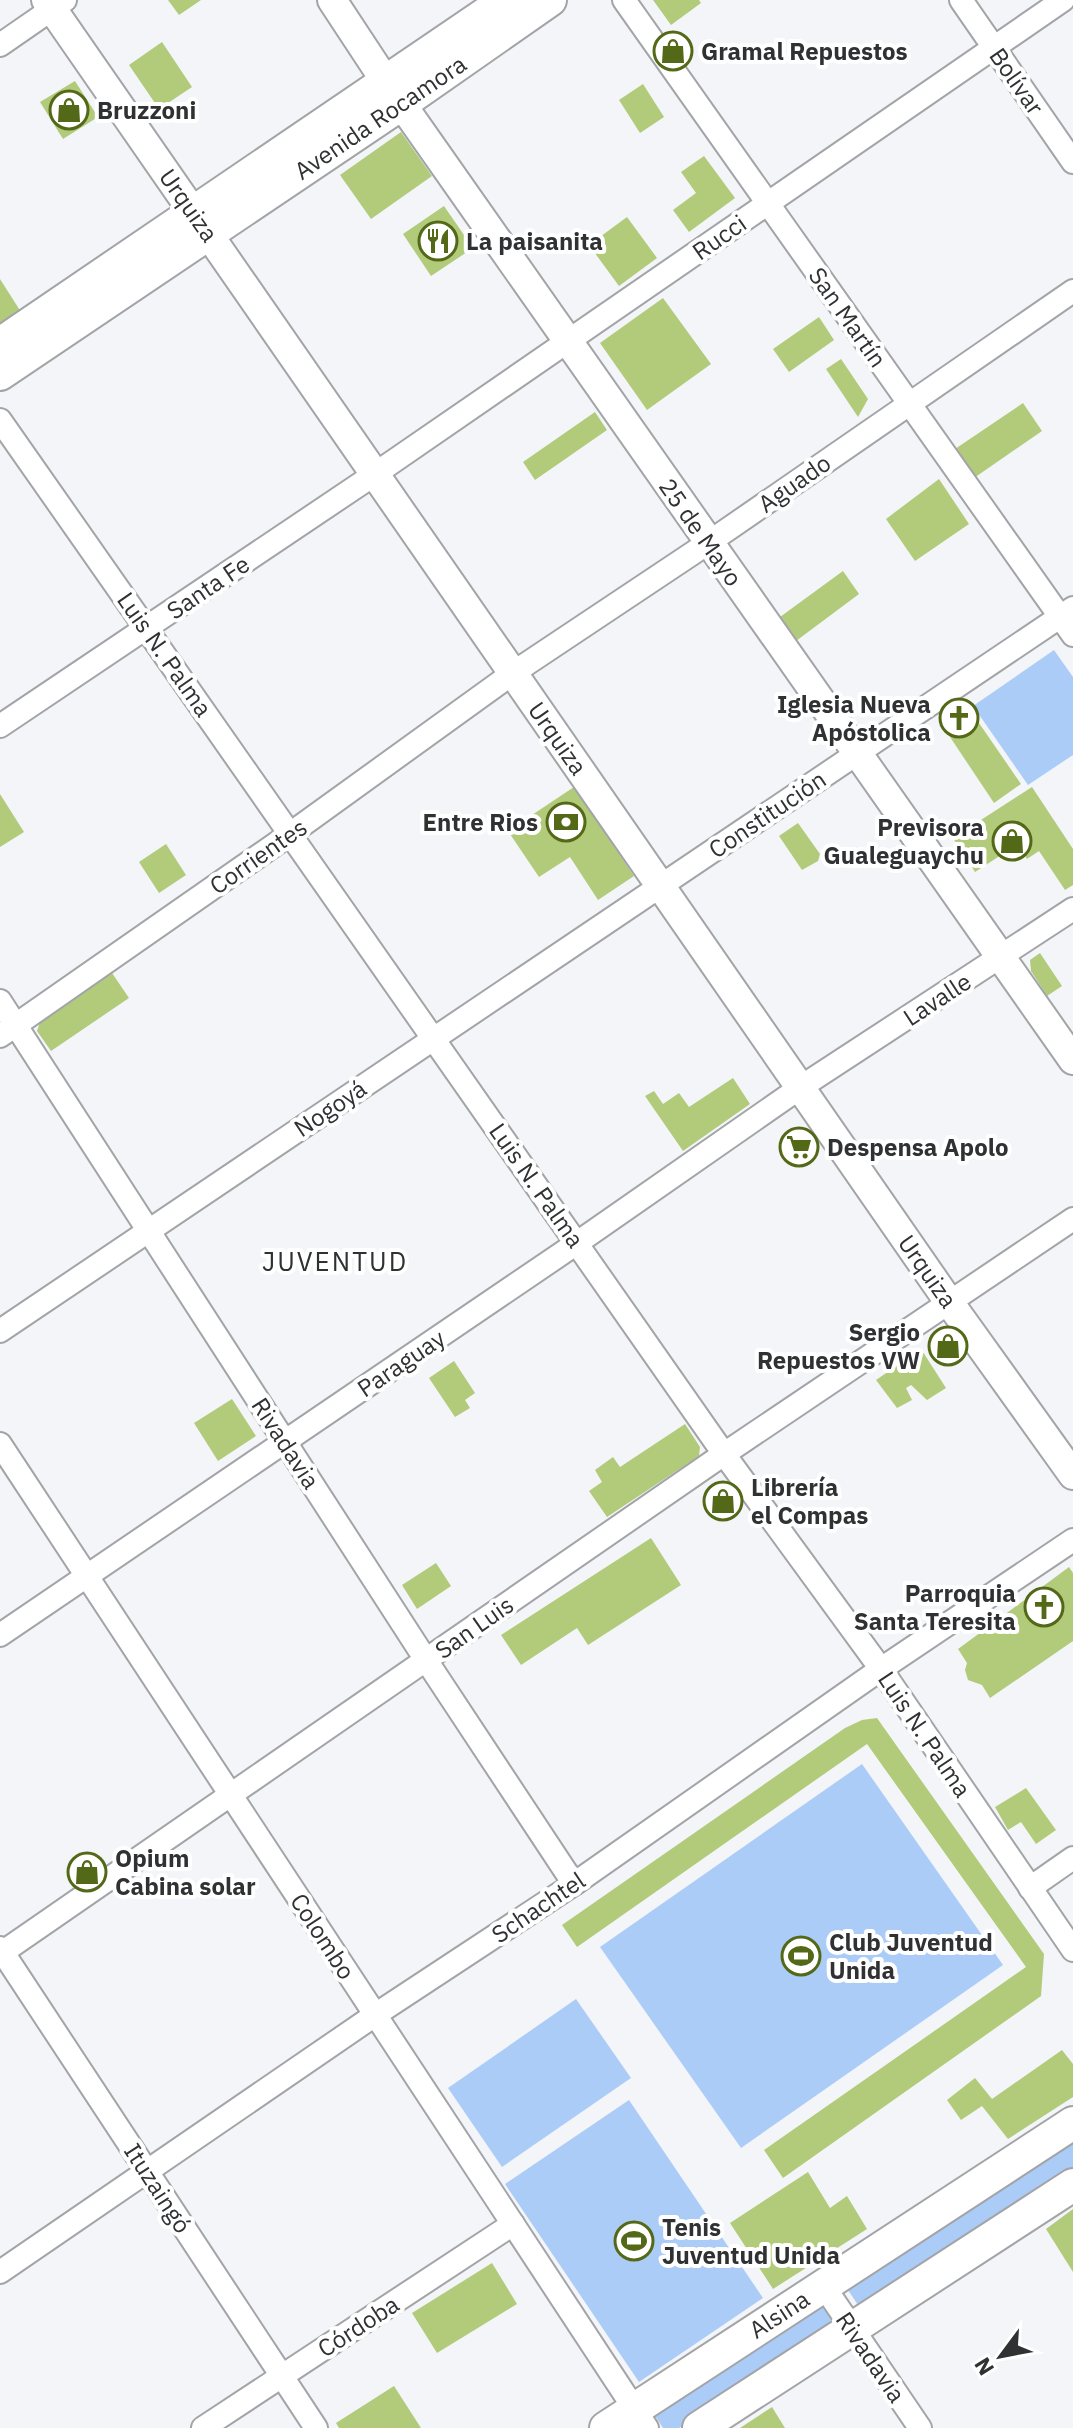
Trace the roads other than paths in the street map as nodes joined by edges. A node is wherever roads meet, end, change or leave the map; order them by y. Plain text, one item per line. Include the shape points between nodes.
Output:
1 (332, 0) edge
2 (506, 0) edge
3 (550, 0) edge
4 (624, 0) edge
5 (961, 0) edge
6 (1063, 0) edge
7 (54, 3) edge
8 (0, 45) edge
9 (994, 47) junction
10 (393, 93) junction
11 (1073, 162) edge
12 (768, 203) junction
13 (202, 223) junction
14 (1073, 291) edge
15 (568, 342) junction
16 (0, 344) edge
17 (0, 374) edge
18 (909, 404) junction
19 (0, 420) edge
20 (375, 474) junction
21 (708, 543) junction
22 (1069, 620) edge
23 (146, 628) junction
24 (513, 673) junction
25 (0, 726) edge
26 (856, 754) junction
27 (290, 834) junction
28 (661, 885) junction
29 (1073, 909) edge
30 (999, 958) junction
31 (0, 1001) edge
32 (8, 1031) edge
33 (434, 1038) junction
34 (1073, 1060) edge
35 (801, 1087) junction
36 (1073, 1219) edge
37 (148, 1231) junction
38 (577, 1243) junction
39 (949, 1302) junction
40 (0, 1331) edge
41 (285, 1442) junction
42 (0, 1444) edge
43 (724, 1454) junction
44 (1073, 1475) edge
45 (1073, 1540) edge
46 (87, 1576) junction
47 (0, 1635) edge
48 (426, 1660) junction
49 (881, 1669) junction
50 (231, 1795) junction
51 (1073, 1858) edge
52 (574, 1884) junction
53 (1030, 1888) junction
54 (1073, 1950) edge
55 (1, 1952) edge
56 (375, 2015) junction
57 (1073, 2123) edge
58 (148, 2172) junction
59 (1073, 2185) edge
60 (513, 2224) junction
61 (0, 2272) edge
62 (823, 2285) junction
63 (851, 2327) junction
64 (282, 2376) junction
65 (641, 2418) edge
66 (203, 2428) edge
67 (316, 2428) edge
68 (606, 2428) edge
69 (699, 2428) edge
70 (920, 2428) edge

1 - 10 street, 25 de Mayo
2 - 10 main road, Avenida Rocamora
3 - 10 main road, Avenida Rocamora
4 - 12 street, San Martín
5 - 9 street, Bolívar
6 - 9 street, Rucci
7 - 8 street
7 - 13 street, Urquiza
9 - 11 street, Bolívar
9 - 12 street, Rucci
10 - 13 main road, Avenida Rocamora
10 - 15 street, 25 de Mayo
12 - 15 street, Rucci
12 - 18 street, San Martín
13 - 16 main road
13 - 17 main road
13 - 20 street, Urquiza
14 - 18 street, Aguado
15 - 20 street, Rucci
15 - 21 street, 25 de Mayo
18 - 21 street, Aguado
18 - 22 street, San Martín
19 - 23 street, Luis N. Palma
20 - 23 street, Santa Fe
20 - 24 street, Urquiza
21 - 24 street, Aguado
21 - 26 street, 25 de Mayo
22 - 26 street, Constitución
23 - 25 street, Santa Fe
23 - 27 street, Luis N. Palma
24 - 27 street, Corrientes
24 - 28 street, Urquiza
26 - 28 street, Constitución
26 - 30 street, 25 de Mayo
27 - 32 street, Corrientes
27 - 33 street, Luis N. Palma
28 - 33 street, Nogoyá
28 - 35 street, Urquiza
29 - 30 street, Lavalle
30 - 34 street, 25 de Mayo
30 - 35 street, Lavalle
31 - 32 street, Rivadavia
32 - 37 street, Rivadavia
33 - 37 street, Nogoyá
33 - 38 street, Luis N. Palma
35 - 38 street, Paraguay
35 - 39 street, Urquiza
36 - 39 street, San Luis
37 - 40 street, Nogoyá
37 - 41 street, Rivadavia
38 - 41 street, Paraguay
38 - 43 street, Luis N. Palma
39 - 43 street, San Luis
39 - 44 street, Urquiza
41 - 46 street, Paraguay
41 - 48 street, Rivadavia
42 - 46 street, Colombo
43 - 48 street, San Luis
43 - 49 street, Luis N. Palma
45 - 49 street, Schachtel
46 - 47 street, Paraguay
46 - 50 street, Colombo
48 - 50 street, San Luis
48 - 52 street, Rivadavia
49 - 52 street, Schachtel
49 - 53 street, Luis N. Palma
50 - 55 street, San Luis
50 - 56 street, Colombo
51 - 53 street
52 - 56 street, Schachtel
53 - 54 street, Luis N. Palma
55 - 58 street, Ituzaingó
56 - 58 street, Schachtel
56 - 60 street, Colombo
57 - 62 main road, Alsina
58 - 61 street, Schachtel
58 - 64 street, Ituzaingó
59 - 63 main road
60 - 64 street, Córdoba
60 - 65 street, Colombo
62 - 63 street, Rivadavia
62 - 65 main road, Alsina
63 - 69 main road
63 - 70 street, Rivadavia
64 - 66 street, Córdoba
64 - 67 street, Ituzaingó
65 - 68 main road, Alsina

